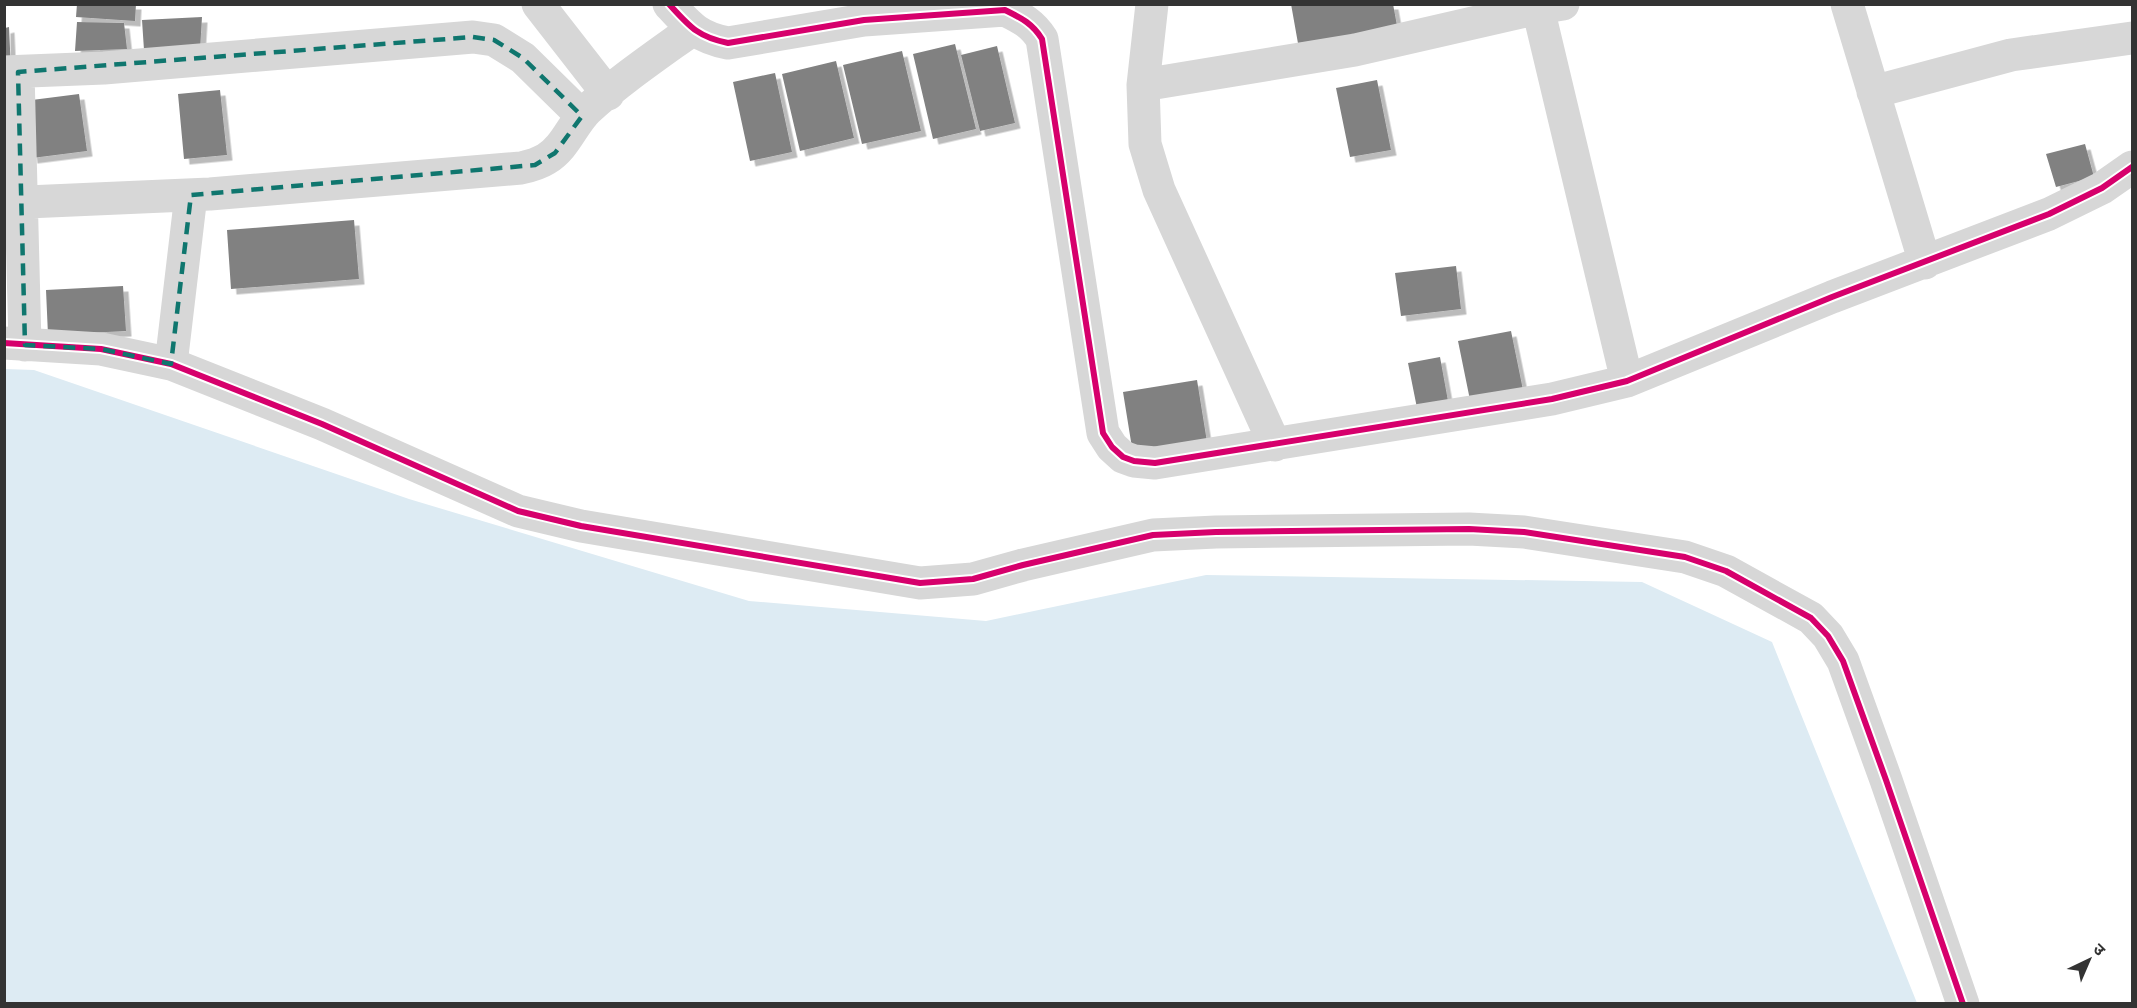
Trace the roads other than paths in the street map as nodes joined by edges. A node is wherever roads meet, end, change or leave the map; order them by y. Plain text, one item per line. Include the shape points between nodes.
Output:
1 (538, 4) edge
2 (1152, 4) edge
3 (1847, 4) edge
4 (670, 5) edge
5 (1546, 6) edge
6 (862, 12) edge
7 (693, 29) junction
8 (2133, 38) edge
9 (11, 72) edge
10 (1143, 85) junction
11 (1873, 92) junction
12 (608, 94) junction
13 (582, 116) junction
14 (2133, 167) edge
15 (192, 195) junction
16 (12, 203) edge
17 (1925, 263) junction
18 (15, 344) edge
19 (171, 364) junction
20 (1626, 381) junction
21 (1275, 445) junction
22 (1963, 1004) edge

1 - 12 street
2 - 10 street
3 - 11 street
4 - 7 street
5 - 10 street via 1355,50
5 - 20 street
6 - 7 street via 728,43 708,39
6 - 21 street via 1005,10 1030,24 1042,39 1103,433 1112,447 1123,457 1155,463
7 - 12 street
8 - 11 street via 2012,55
9 - 13 street via 104,68 473,37 494,40 523,58
9 - 16 street
10 - 21 street via 1145,144 1159,190
11 - 17 street
12 - 13 street
13 - 15 street via 555,153 535,165
14 - 17 street via 2102,188 2049,214
15 - 16 street
15 - 19 street
16 - 18 street
17 - 20 street
18 - 19 street via 101,349
19 - 22 street via 322,424 518,511 580,526 921,583 973,579 1153,535 1216,532 1524,532 1685,557 1726,571 1811,618 1828,636 1843,662
20 - 21 street via 1552,399

